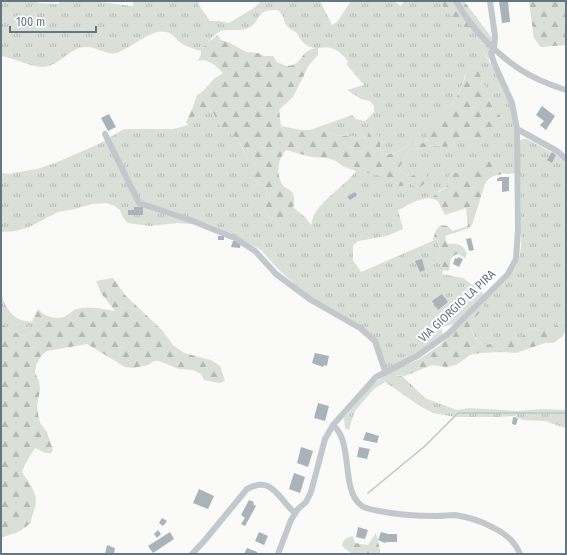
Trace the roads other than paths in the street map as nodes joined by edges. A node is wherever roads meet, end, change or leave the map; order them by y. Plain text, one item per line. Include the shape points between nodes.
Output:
1 (456, 1) edge
2 (490, 1) edge
3 (494, 48) junction
4 (566, 90) edge
5 (518, 128) junction
6 (105, 134) dead end
7 (566, 159) edge
8 (384, 371) junction
9 (333, 425) junction
10 (295, 513) junction
11 (192, 554) edge
12 (278, 554) edge
13 (520, 554) edge

1 - 3 street via 480,34
2 - 3 street, VIA GIORGIO LA PIRA via 495,36
3 - 4 street via 521,70
3 - 5 street, VIA GIORGIO LA PIRA via 491,53 494,63 512,103
5 - 7 street
5 - 8 street, VIA GIORGIO LA PIRA via 518,239 516,259 511,270 441,340 417,356
6 - 8 street via 139,203 235,238 255,251 276,274 311,300 360,328 375,341
8 - 9 street, VIA GIORGIO LA PIRA
9 - 10 street, VIA GIORGIO LA PIRA via 325,439 308,498
9 - 13 street via 343,439 351,488 362,506 405,515 454,515 469,518 500,531 512,540
10 - 11 street via 274,489 262,484 254,485 247,489
10 - 12 street, VIA GIORGIO LA PIRA via 287,527

